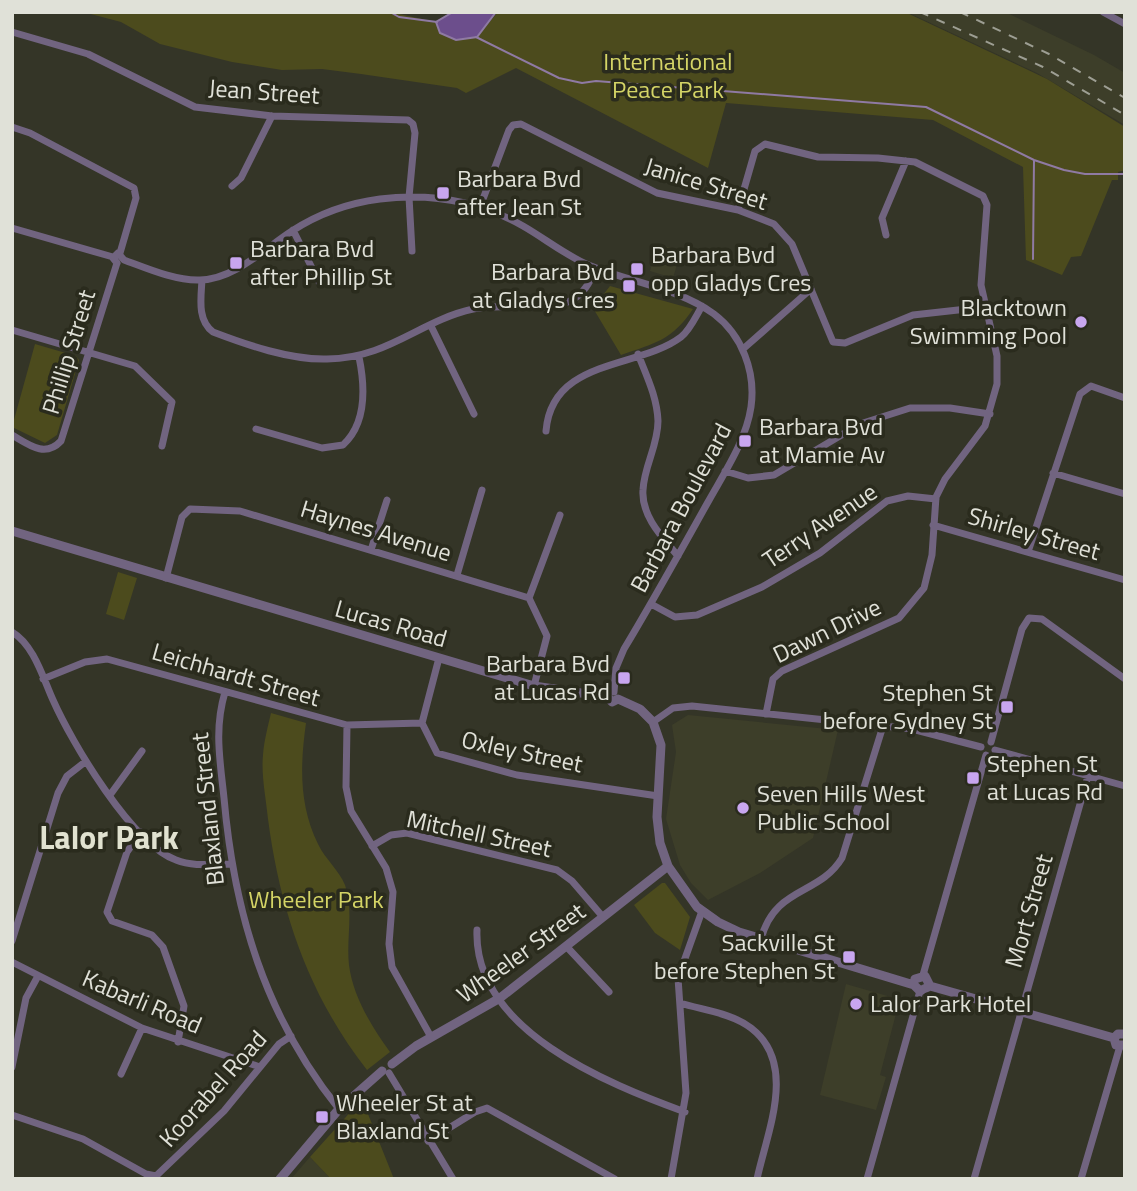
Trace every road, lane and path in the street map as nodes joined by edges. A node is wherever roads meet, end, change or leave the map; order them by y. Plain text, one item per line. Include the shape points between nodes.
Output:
1 (1103, 12) edge
2 (1125, 24) edge
3 (12, 32) edge
4 (272, 116) junction
5 (12, 127) edge
6 (906, 161) junction
7 (232, 186) dead end
8 (409, 197) junction
9 (481, 207) junction
10 (738, 209) junction
11 (12, 228) edge
12 (293, 230) junction
13 (886, 235) dead end
14 (412, 251) dead end
15 (118, 258) junction
16 (596, 268) junction
17 (202, 280) junction
18 (319, 282) dead end
19 (811, 289) junction
20 (702, 306) junction
21 (985, 307) junction
22 (431, 326) junction
23 (12, 330) edge
24 (743, 349) junction
25 (90, 352) junction
26 (638, 354) junction
27 (359, 357) junction
28 (1125, 398) edge
29 (474, 414) dead end
30 (989, 414) junction
31 (257, 429) dead end
32 (546, 431) dead end
33 (12, 435) edge
34 (162, 446) dead end
35 (725, 471) junction
36 (1053, 473) junction
37 (482, 490) dead end
38 (1125, 494) edge
39 (387, 499) dead end
40 (936, 499) junction
41 (560, 515) dead end
42 (933, 525) junction
43 (12, 531) edge
44 (12, 537) edge
45 (371, 550) junction
46 (1028, 552) junction
47 (678, 556) junction
48 (457, 575) junction
49 (166, 578) junction
50 (1125, 580) edge
51 (529, 598) junction
52 (651, 604) junction
53 (12, 632) edge
54 (439, 658) junction
55 (43, 679) junction
56 (1125, 679) edge
57 (534, 686) junction
58 (225, 692) junction
59 (613, 696) junction
60 (766, 713) junction
61 (653, 722) junction
62 (422, 723) junction
63 (347, 725) junction
64 (883, 726) junction
65 (991, 742) junction
66 (981, 747) junction
67 (142, 751) dead end
68 (995, 751) junction
69 (986, 755) junction
70 (85, 762) junction
71 (1088, 776) junction
72 (1125, 786) edge
73 (110, 795) junction
74 (658, 796) junction
75 (141, 832) junction
76 (372, 846) junction
77 (230, 864) junction
78 (668, 866) junction
79 (702, 911) junction
80 (603, 917) junction
81 (477, 930) dead end
82 (761, 939) junction
83 (12, 941) edge
84 (566, 946) junction
85 (12, 962) edge
86 (38, 976) junction
87 (918, 982) junction
88 (609, 992) dead end
89 (500, 998) junction
90 (680, 1003) junction
91 (1021, 1012) junction
92 (142, 1028) junction
93 (291, 1036) junction
94 (431, 1037) junction
95 (1122, 1037) edge
96 (178, 1042) junction
97 (12, 1067) edge
98 (260, 1067) junction
99 (388, 1069) junction
100 (121, 1074) dead end
101 (339, 1109) junction
102 (685, 1112) junction
103 (12, 1115) edge
104 (428, 1141) junction
105 (279, 1179) edge
106 (453, 1179) edge
107 (615, 1179) edge
108 (671, 1179) edge
109 (757, 1179) edge
110 (867, 1179) edge
111 (974, 1179) edge
112 (1081, 1179) edge

1 - 2 street
3 - 4 street, Jean Street via 88,54 195,107
4 - 7 street via 241,178
4 - 8 street, Jean Street via 408,120 415,133
5 - 15 street, Phillip Street via 135,190
6 - 10 street via 818,157 761,145 755,151
6 - 13 street via 882,218
6 - 21 street, Dawn Drive via 983,195 987,205 981,261
8 - 9 street, Barbara Boulevard
8 - 12 street, Barbara Boulevard via 351,204
8 - 14 street
9 - 10 street, Janice Street via 509,130 521,124 657,193
9 - 16 street, Barbara Boulevard via 513,220
10 - 19 street, Janice Street via 783,232
11 - 15 street, Barbara Boulevard
12 - 17 street, Barbara Boulevard via 232,271
12 - 18 street
15 - 17 street, Barbara Boulevard
15 - 25 street, Phillip Street
16 - 20 street, Barbara Boulevard
16 - 22 street via 584,290 569,301 474,308
17 - 27 street via 202,315 213,332 308,359
19 - 21 street, Janice Street via 833,342 845,342 913,315
19 - 24 street
20 - 24 street, Barbara Boulevard via 727,325
20 - 26 street via 682,336
21 - 30 street, Dawn Drive via 998,369
22 - 27 street
22 - 29 street
23 - 25 street
24 - 35 street, Barbara Boulevard via 751,378 751,410
25 - 33 street, Phillip Street via 63,437 53,449 40,450
25 - 34 street via 135,366 169,399 172,411
26 - 32 street via 578,379 550,413
26 - 47 street via 655,396 658,421 643,490 646,509
27 - 31 street via 362,404 352,436 343,445 323,448
28 - 36 street via 1091,386 1084,388
30 - 35 street via 910,408 860,424 774,475 748,478
30 - 40 street, Dawn Drive
35 - 47 street, Barbara Boulevard
36 - 38 street
36 - 46 street
37 - 48 street
39 - 45 street
40 - 42 street, Dawn Drive
40 - 52 street, Terry Avenue via 908,496 887,502 797,567 697,615 676,617
41 - 51 street
42 - 46 street, Shirley Street
42 - 60 street, Dawn Drive via 930,566 915,603 899,618 782,671 773,679
43 - 49 street, Lucas Road
44 - 49 street, Lucas Road
45 - 48 street, Haynes Avenue
45 - 49 street, Haynes Avenue via 240,511 194,509 182,517
46 - 50 street, Shirley Street
47 - 52 street, Barbara Boulevard
48 - 51 street, Haynes Avenue
49 - 54 street, Lucas Road
51 - 57 street via 547,636
52 - 59 street, Barbara Boulevard via 619,660
53 - 55 street via 26,645
54 - 57 street, Lucas Road
54 - 62 street
55 - 58 street, Leichhardt Street via 85,662 107,659
55 - 70 street
56 - 65 street via 1032,617 1022,629
57 - 59 street, Lucas Road
58 - 63 street, Leichhardt Street
58 - 77 street, Blaxland Street via 217,727
59 - 61 street, Lucas Road via 640,709
60 - 61 street via 683,705
60 - 64 street
61 - 74 street via 662,755
62 - 63 street, Leichhardt Street
62 - 74 street, Oxley Street via 437,753 517,775
63 - 76 street via 348,801 354,820
64 - 66 street via 925,731
64 - 82 street via 842,858 831,872 775,908
65 - 66 street
65 - 68 street
66 - 69 street
67 - 73 street
68 - 69 street
68 - 71 street
69 - 87 street
70 - 73 street
70 - 83 street via 67,776 58,793
71 - 72 street
71 - 91 street, Mort Street
73 - 75 street
74 - 78 street via 657,828
75 - 77 street via 175,860
75 - 96 street via 127,852 107,912 112,921 152,935 163,947 184,1010
76 - 80 street, Mitchell Street via 391,835 407,833 547,867 572,881
76 - 94 street via 386,868 393,892 389,948 394,972
77 - 93 street, Blaxland Street via 249,940
78 - 79 street
78 - 80 street, Wheeler Street
79 - 82 street via 728,928
79 - 90 street via 678,978
80 - 84 street, Wheeler Street
81 - 89 street via 482,967
82 - 87 street
84 - 88 street
84 - 89 street, Wheeler Street
85 - 86 street, Kabarli Road
86 - 92 street, Kabarli Road
86 - 97 street via 26,998
87 - 91 street via 929,979 930,986
87 - 110 street
89 - 94 street, Wheeler Street
89 - 102 street via 568,1061 617,1087
90 - 102 street
90 - 109 street via 751,1028 778,1067
91 - 95 street
91 - 111 street, Mort Street
92 - 96 street, Kabarli Road
92 - 100 street
93 - 98 street, Koorabel Road via 278,1044
93 - 101 street, Blaxland Street
94 - 99 street, Wheeler Street
95 - 112 street
96 - 98 street, Kabarli Road
98 - 103 street, Koorabel Road via 224,1111 156,1176 83,1139
99 - 101 street, Wheeler Street
99 - 104 street
101 - 105 street, Wheeler Street
102 - 108 street
104 - 106 street
104 - 107 street via 488,1108

